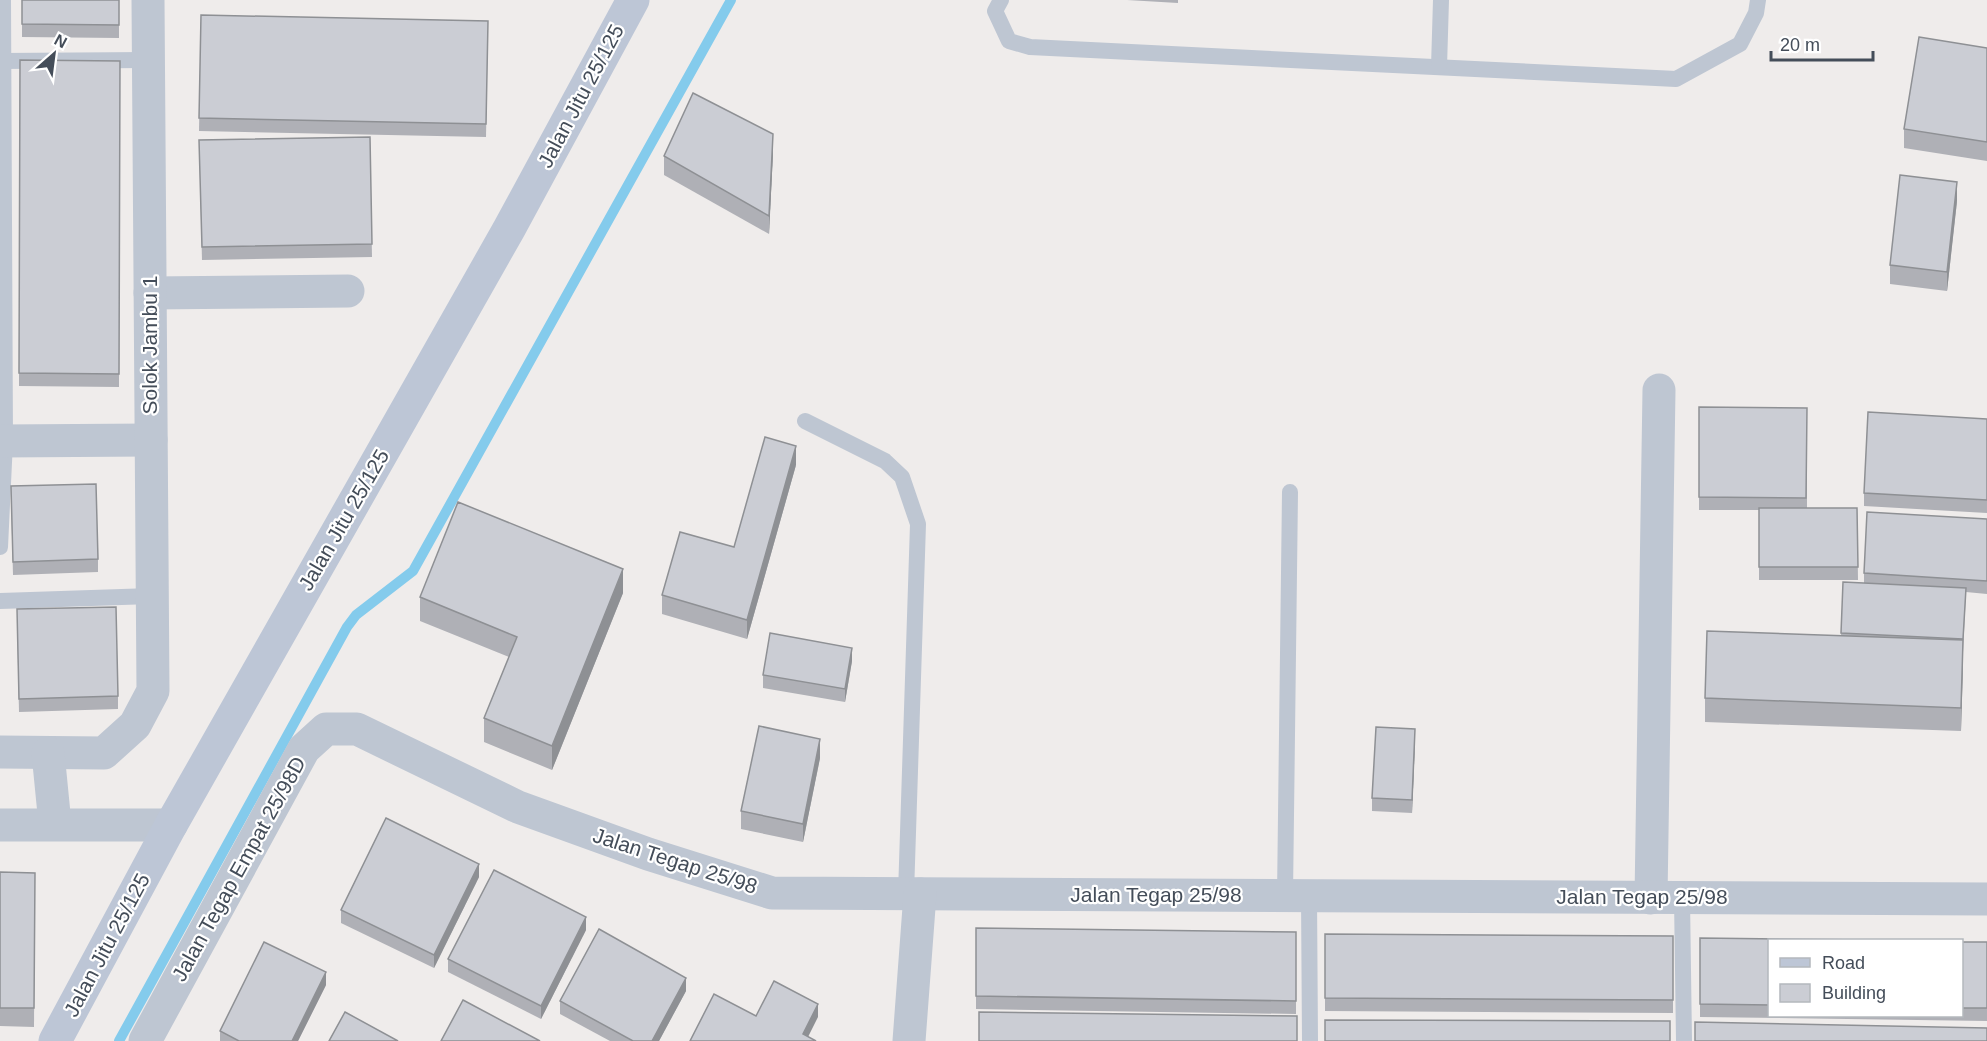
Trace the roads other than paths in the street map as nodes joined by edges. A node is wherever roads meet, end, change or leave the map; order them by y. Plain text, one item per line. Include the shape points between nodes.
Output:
1 (3, 0) edge
2 (148, 0) edge
3 (633, 0) edge
4 (1001, 0) edge
5 (1441, 0) edge
6 (1758, 0) edge
7 (148, 60) junction
8 (1, 61) edge
9 (1440, 67) junction
10 (348, 291) dead end
11 (150, 293) junction
12 (1659, 390) dead end
13 (805, 421) dead end
14 (151, 440) junction
15 (3, 441) edge
16 (1290, 492) dead end
17 (0, 548) edge
18 (152, 596) junction
19 (0, 601) edge
20 (357, 729) joint
21 (0, 752) edge
22 (48, 753) junction
23 (55, 824) junction
24 (0, 825) edge
25 (171, 825) junction
26 (913, 894) junction
27 (1297, 896) junction
28 (1667, 898) junction
29 (1987, 899) edge
30 (55, 1041) edge
31 (145, 1041) edge
32 (909, 1041) edge
33 (1310, 1041) edge
34 (1684, 1041) edge

1 - 8 lane
2 - 7 street, Solok Jambu 1
3 - 25 street, Jalan Jitu 25/125 via 509,229
4 - 9 lane via 995,11 1009,41 1030,47
5 - 9 lane
6 - 9 lane via 1756,14 1740,44 1676,79
7 - 8 lane
7 - 11 street, Solok Jambu 1
8 - 15 lane
10 - 11 street
11 - 14 street, Solok Jambu 1
12 - 28 street
13 - 26 lane via 885,461 902,477 918,524
14 - 15 street
14 - 18 street, Solok Jambu 1
15 - 17 lane
16 - 27 lane
18 - 19 lane
18 - 22 street, Solok Jambu 1 via 153,691 135,725 104,753
20 - 26 street, Jalan Tegap 25/98 via 518,807 772,893
20 - 31 street, Jalan Tegap Empat 25/98D via 326,729 304,749
21 - 22 street
22 - 23 street
23 - 24 street
23 - 25 street
25 - 30 street, Jalan Jitu 25/125
26 - 27 street, Jalan Tegap 25/98
26 - 32 street
27 - 28 street, Jalan Tegap 25/98
27 - 33 lane
28 - 29 street, Jalan Tegap 25/98
28 - 34 lane

